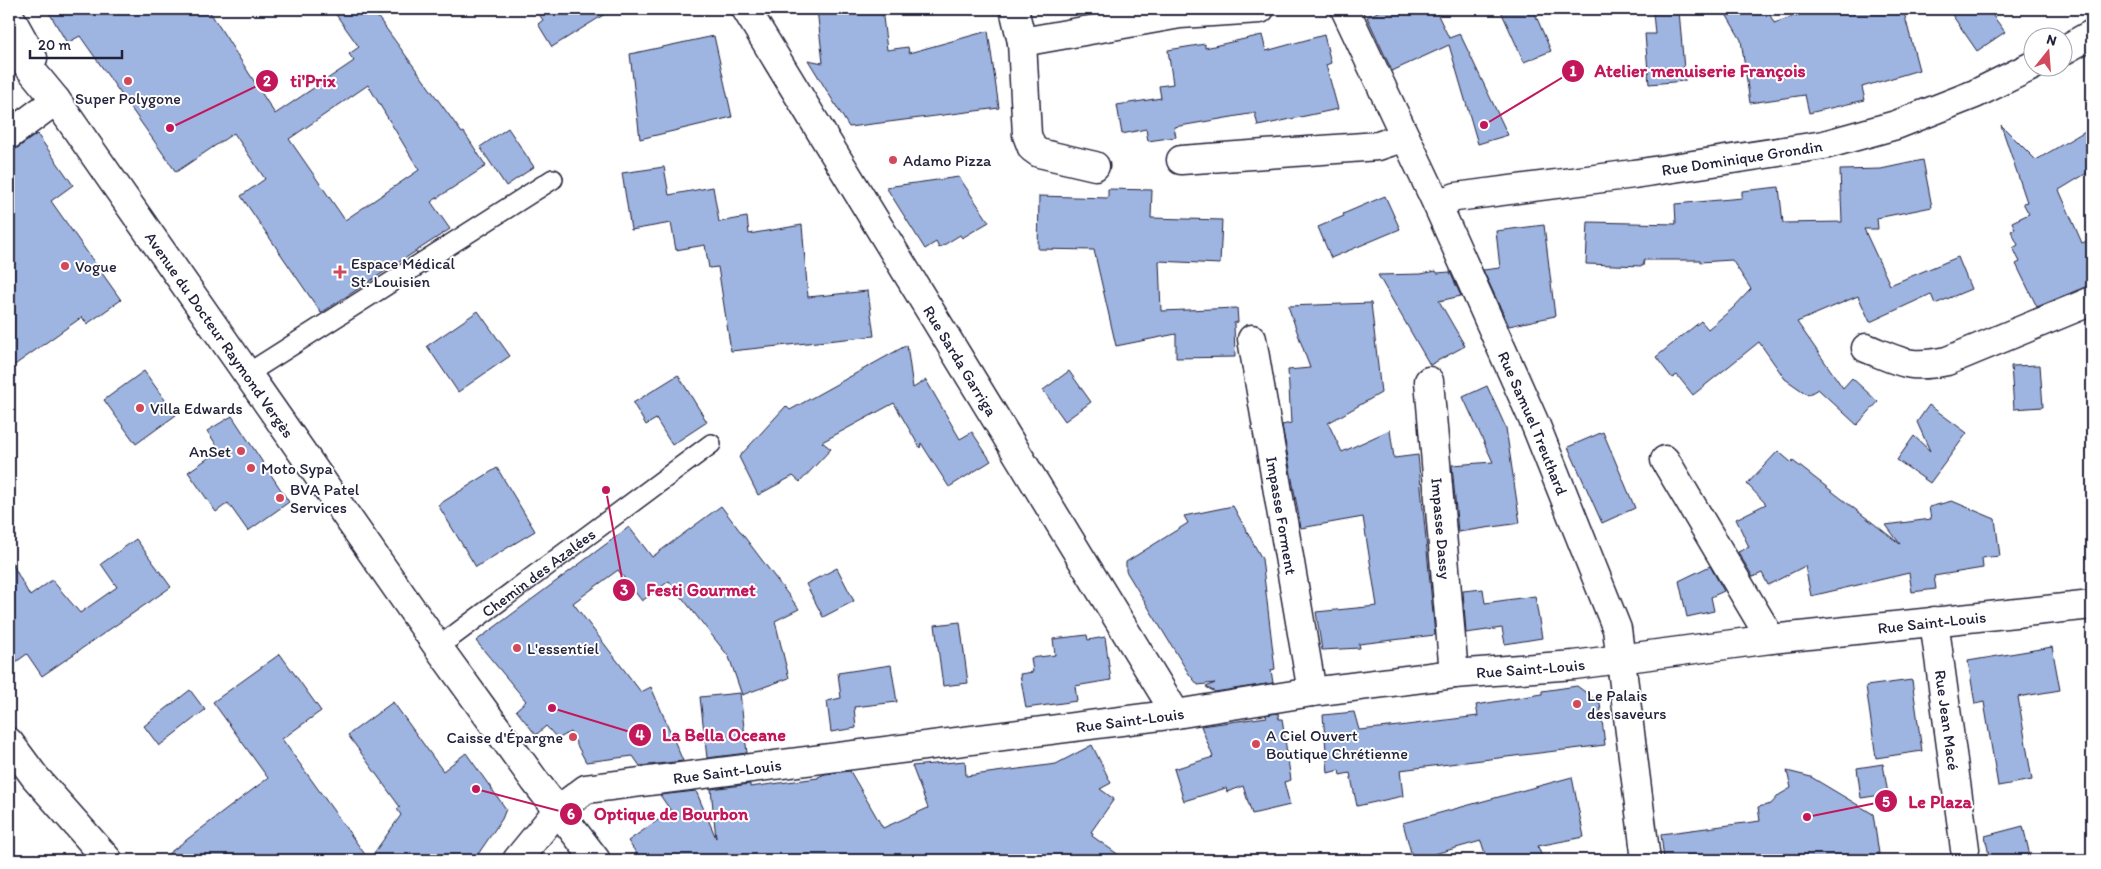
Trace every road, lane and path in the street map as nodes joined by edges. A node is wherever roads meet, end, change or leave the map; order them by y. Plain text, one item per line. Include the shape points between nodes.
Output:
1 (746, 9) edge
2 (1014, 9) edge
3 (1260, 9) edge
4 (1345, 9) edge
5 (9, 15) edge
6 (2092, 34) edge
7 (1022, 42) junction
8 (9, 43) edge
9 (2074, 44) edge
10 (2024, 70) edge
11 (56, 100) junction
12 (9, 135) edge
13 (1405, 137) junction
14 (1181, 160) dead end
15 (1095, 166) dead end
16 (553, 179) dead end
17 (1437, 204) junction
18 (2092, 301) edge
19 (1252, 339) dead end
20 (1866, 348) dead end
21 (247, 374) junction
22 (1429, 381) dead end
23 (711, 444) dead end
24 (1665, 460) dead end
25 (2092, 605) edge
26 (1934, 621) junction
27 (1771, 639) junction
28 (438, 647) junction
29 (1622, 658) junction
30 (1454, 674) junction
31 (1312, 692) junction
32 (1176, 714) junction
33 (9, 742) edge
34 (558, 810) junction
35 (1965, 849) dead end
36 (108, 860) edge
37 (517, 860) edge
38 (596, 860) edge
39 (1646, 860) edge

1 - 32 street, Rue Sarda Garriga
2 - 7 street
3 - 7 street via 1180,14
4 - 13 street, Rue Samuel Treuthard
5 - 11 street, Avenue du Docteur Raymond Vergès
6 - 9 street
7 - 15 street via 1029,144 1039,153
8 - 11 street, Avenue du Docteur Raymond Vergès
10 - 17 street, Rue Dominique Grondin via 1975,94 1896,124 1824,145 1456,197
11 - 12 street
11 - 21 street, Avenue du Docteur Raymond Vergès
13 - 14 street via 1378,146
13 - 17 street, Rue Samuel Treuthard
16 - 21 lane
17 - 29 street, Rue Samuel Treuthard via 1536,426 1618,629
18 - 20 street via 1948,361 1926,366 1906,364
19 - 31 street, Impasse Forment
21 - 28 street, Avenue du Docteur Raymond Vergès
22 - 30 street, Impasse Dassy
23 - 28 lane, Chemin des Azalées
24 - 27 street
25 - 26 street, Rue Saint-Louis
26 - 27 street, Rue Saint-Louis
26 - 35 street, Rue Jean Macé
27 - 29 street, Rue Saint-Louis
28 - 34 street, Avenue du Docteur Raymond Vergès
29 - 30 street, Rue Saint-Louis
29 - 39 street, Rue Samuel Treuthard
30 - 31 street, Rue Saint-Louis
31 - 32 street, Rue Saint-Louis
32 - 34 street, Rue Saint-Louis via 586,789
33 - 36 street via 35,777
34 - 37 street, Rue Saint-Louis
34 - 38 street, Avenue du Docteur Raymond Vergès

